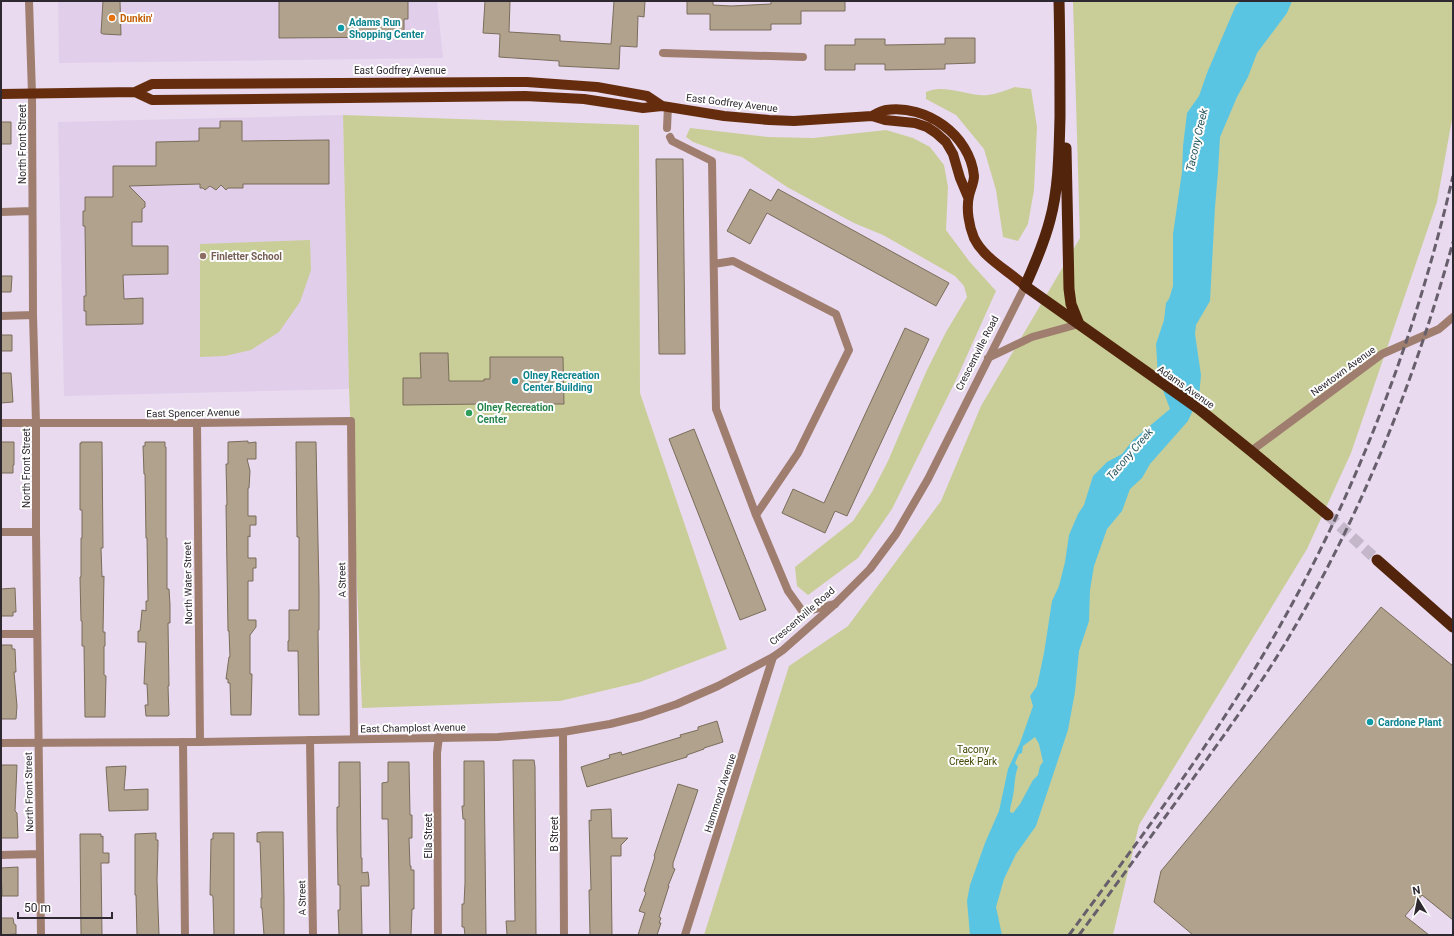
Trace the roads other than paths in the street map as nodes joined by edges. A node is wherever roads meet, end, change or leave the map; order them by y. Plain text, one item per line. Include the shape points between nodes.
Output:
1 (29, 1) edge
2 (1059, 1) edge
3 (663, 53) dead end
4 (803, 57) dead end
5 (1060, 69) junction
6 (135, 92) junction
7 (1, 94) edge
8 (32, 94) junction
9 (665, 106) junction
10 (872, 116) junction
11 (968, 197) junction
12 (32, 211) junction
13 (1, 212) edge
14 (714, 264) junction
15 (1025, 286) junction
16 (33, 315) junction
17 (1, 316) edge
18 (1453, 317) edge
19 (1079, 324) junction
20 (988, 358) junction
21 (351, 421) joint
22 (1, 423) edge
23 (36, 423) junction
24 (196, 424) junction
25 (1251, 451) junction
26 (756, 515) junction
27 (1328, 515) tunnel mouth
28 (1, 532) edge
29 (36, 532) junction
30 (1376, 560) tunnel mouth
31 (835, 604) junction
32 (1453, 627) edge
33 (1, 634) edge
34 (37, 634) junction
35 (773, 657) junction
36 (563, 732) junction
37 (439, 737) junction
38 (354, 739) junction
39 (310, 740) junction
40 (1, 742) edge
41 (39, 742) junction
42 (183, 742) junction
43 (200, 742) junction
44 (40, 854) junction
45 (1, 855) edge
46 (41, 935) edge
47 (185, 935) edge
48 (313, 935) edge
49 (438, 935) edge
50 (564, 935) edge
51 (685, 935) edge

1 - 8 street, North Front Street
2 - 5 highway, Crescentville Road
3 - 4 street
5 - 15 highway, Crescentville Road via 1059,161 1054,202 1040,251
5 - 19 highway via 1067,165 1069,289 1071,304
6 - 8 main road, East Godfrey Avenue
6 - 9 main road, East Godfrey Avenue via 152,100 525,96 584,99 643,108
6 - 9 main road, East Godfrey Avenue via 152,84 528,82 598,88 647,96
7 - 8 main road, East Godfrey Avenue
8 - 12 street, North Front Street
9 - 10 main road, East Godfrey Avenue via 724,116 769,120
9 - 14 street via 668,132 672,140 712,161
10 - 11 main road, East Godfrey Avenue via 915,123 936,133 946,142 953,154
10 - 11 main road, East Godfrey Avenue via 884,110 911,111 936,120 948,128 962,145 971,163 974,178
11 - 15 main road, East Godfrey Avenue via 971,229 981,249
12 - 13 street
12 - 16 street, North Front Street
14 - 26 street via 716,409
14 - 26 street via 733,261 836,314 849,350 798,453
15 - 19 highway, Adams Avenue
15 - 20 street, Crescentville Road
16 - 17 street
16 - 23 street, North Front Street
18 - 25 street, Newtown Avenue via 1440,329 1382,354
19 - 20 street via 1032,337
19 - 25 highway, Adams Avenue via 1199,409
20 - 31 street, Crescentville Road via 928,479 896,534 870,569
21 - 24 street, East Spencer Avenue
21 - 38 street, A Street
22 - 23 street, East Spencer Avenue
23 - 24 street, East Spencer Avenue
23 - 29 street, North Front Street
24 - 43 street, North Water Street
25 - 27 highway, Adams Avenue
26 - 31 street via 788,591 803,612
28 - 29 street
29 - 34 street, North Front Street
30 - 32 highway
31 - 35 street, Crescentville Road
33 - 34 street
34 - 41 street, North Front Street
35 - 36 street, East Champlost Avenue via 677,704 610,724
35 - 51 street, Hammond Avenue
36 - 37 street, East Champlost Avenue
36 - 50 street, B Street
37 - 38 street, East Champlost Avenue
37 - 49 street, Ella Street
38 - 39 street, East Champlost Avenue
39 - 43 street, East Champlost Avenue
39 - 48 street, A Street
40 - 41 street, East Champlost Avenue
41 - 42 street, East Champlost Avenue
41 - 44 street, North Front Street
42 - 43 street, East Champlost Avenue
42 - 47 street
44 - 45 street
44 - 46 street, North Front Street

